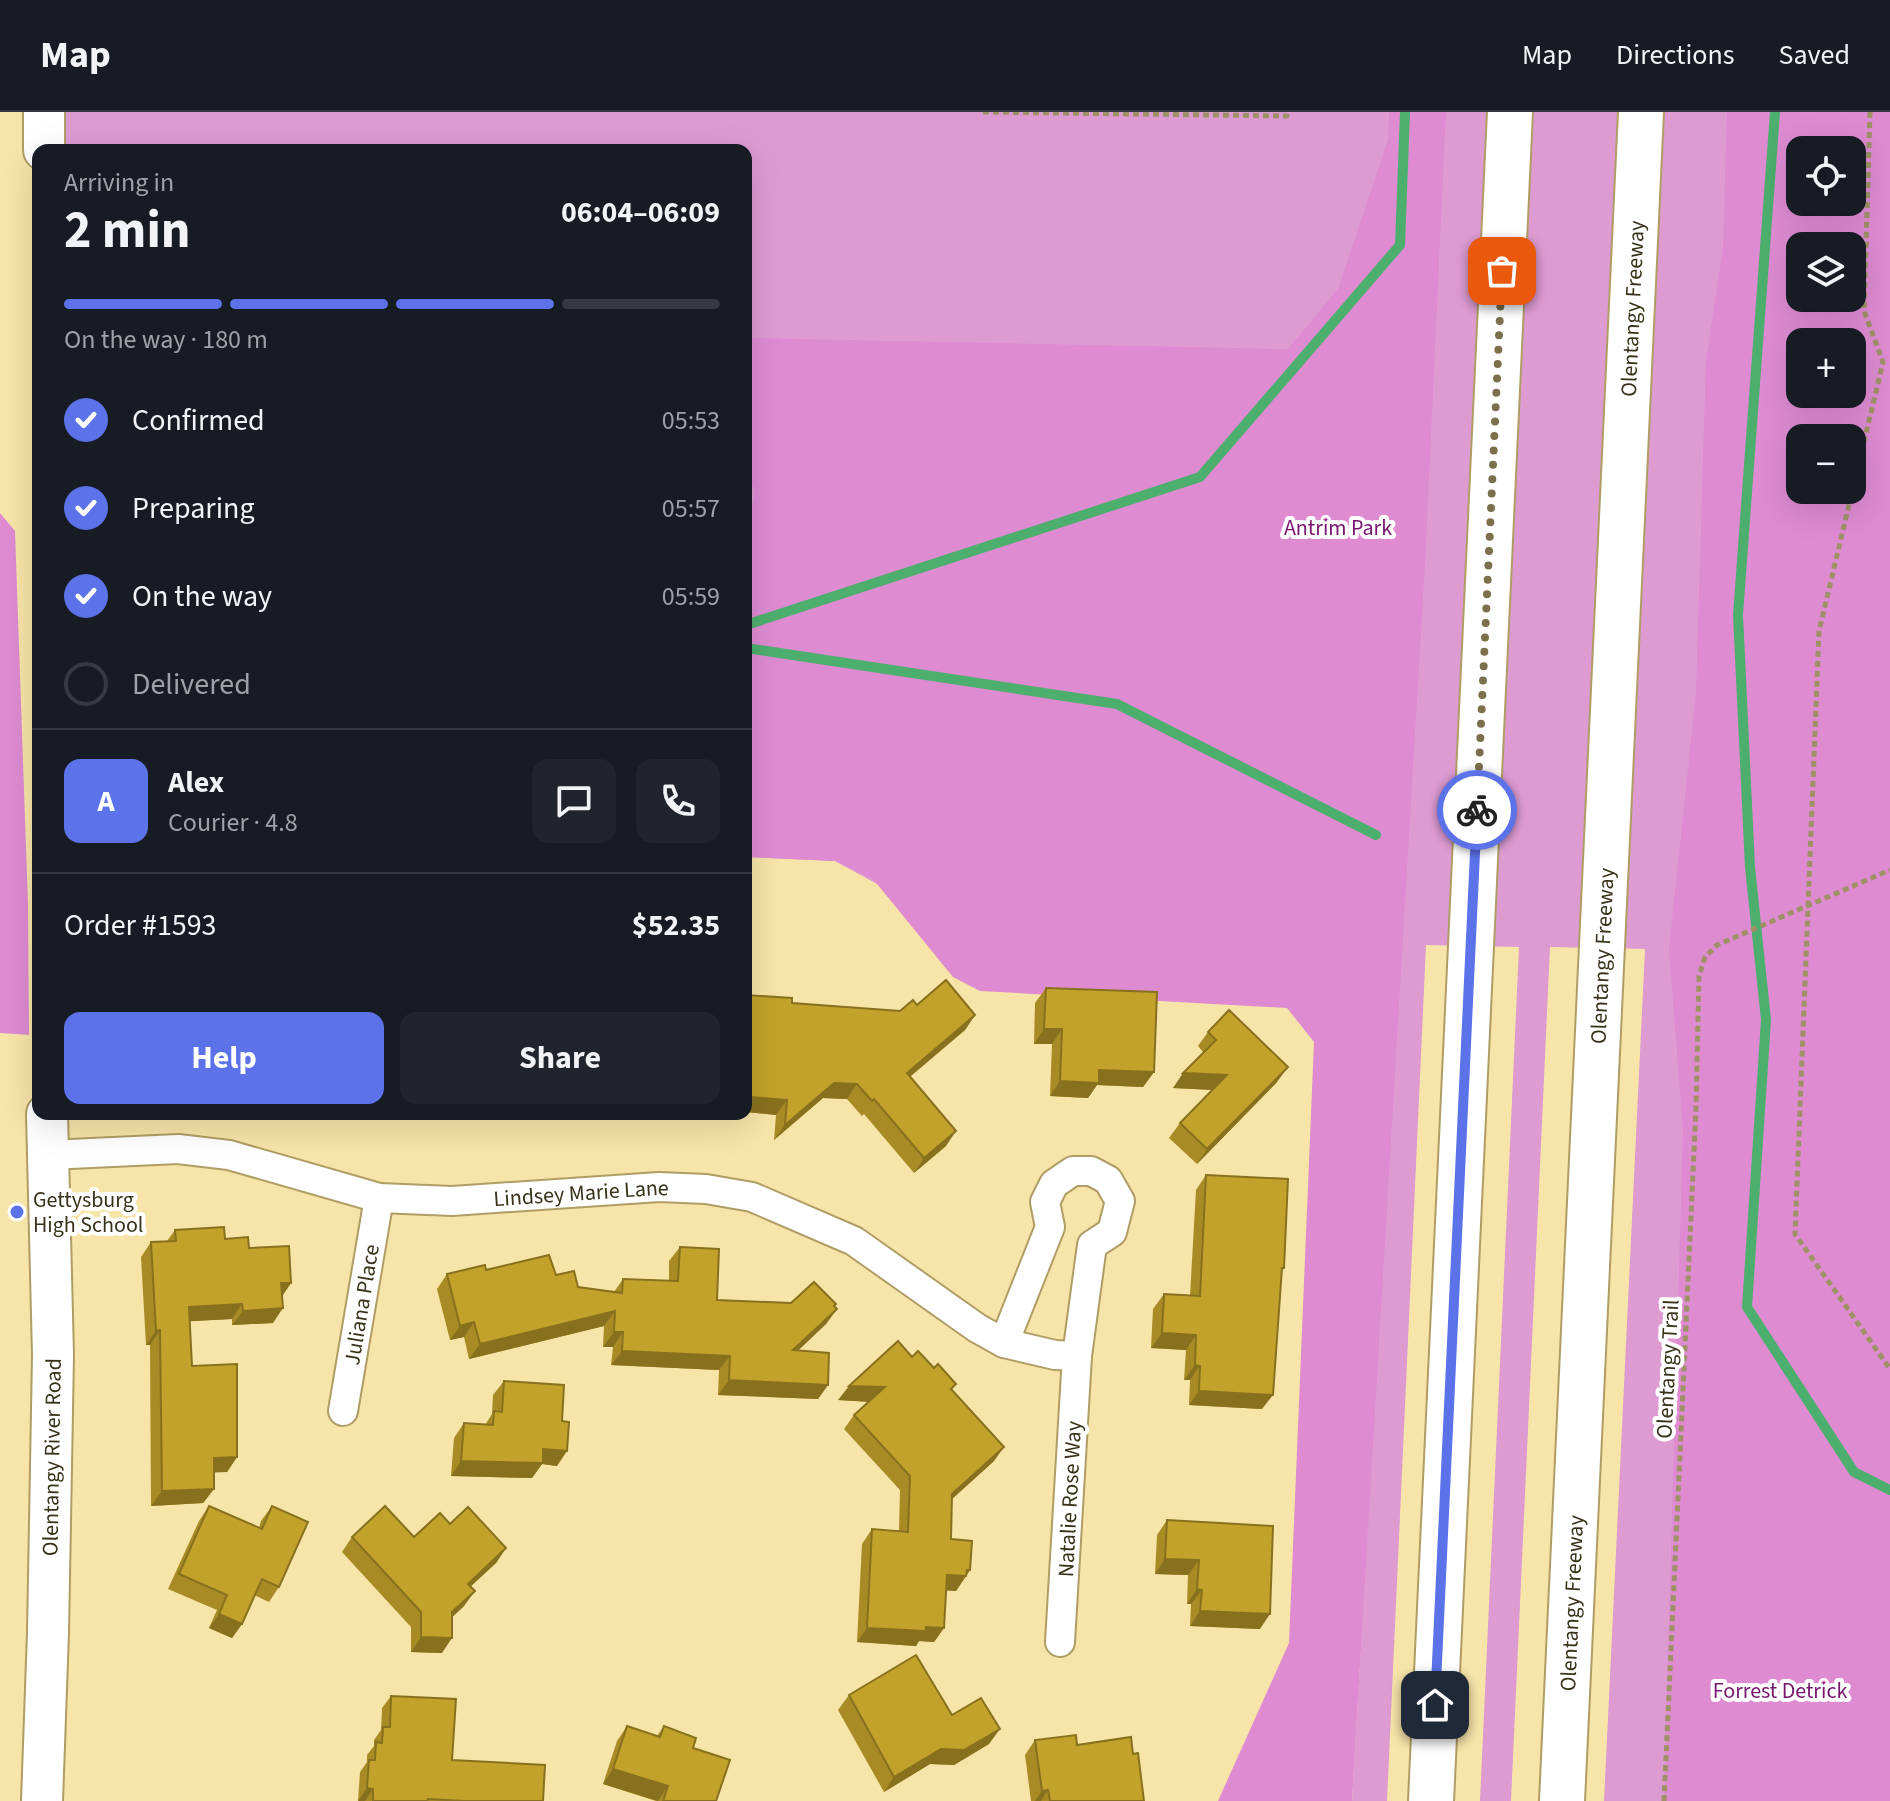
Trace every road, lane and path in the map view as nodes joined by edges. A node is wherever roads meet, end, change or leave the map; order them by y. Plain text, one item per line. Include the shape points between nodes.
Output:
1 (44, 112) edge
2 (983, 112) edge
3 (1287, 112) edge
4 (1510, 112) edge
5 (1641, 112) edge
6 (1870, 112) edge
7 (44, 144) edge
8 (1890, 870) edge
9 (1807, 905) junction
10 (47, 1120) edge
11 (48, 1155) junction
12 (379, 1198) junction
13 (1004, 1343) junction
14 (1077, 1356) junction
15 (1890, 1369) edge
16 (343, 1411) dead end
17 (1060, 1642) dead end
18 (42, 1801) edge
19 (1431, 1801) edge
20 (1562, 1801) edge
21 (1664, 1801) edge

1 - 7 main road
2 - 3 path
4 - 19 highway
5 - 20 highway, Olentangy Freeway
6 - 9 path via 1864,311 1883,362 1819,631
8 - 9 path
9 - 15 path via 1795,1234
9 - 21 path, Olentangy Trail via 1717,945 1705,957 1699,976
10 - 11 main road, Olentangy River Road
11 - 12 street, Lindsey Marie Lane via 178,1149 229,1155
11 - 18 main road, Olentangy River Road via 53,1355
12 - 13 street, Lindsey Marie Lane via 452,1201 659,1187 752,1197 854,1241
12 - 16 street, Juliana Place
13 - 14 street, Lindsey Marie Lane
13 - 14 street, Natalie Rose Way via 1050,1227 1045,1202 1054,1184 1073,1171 1091,1171 1108,1180 1120,1201 1112,1232 1092,1245
14 - 17 street, Natalie Rose Way

